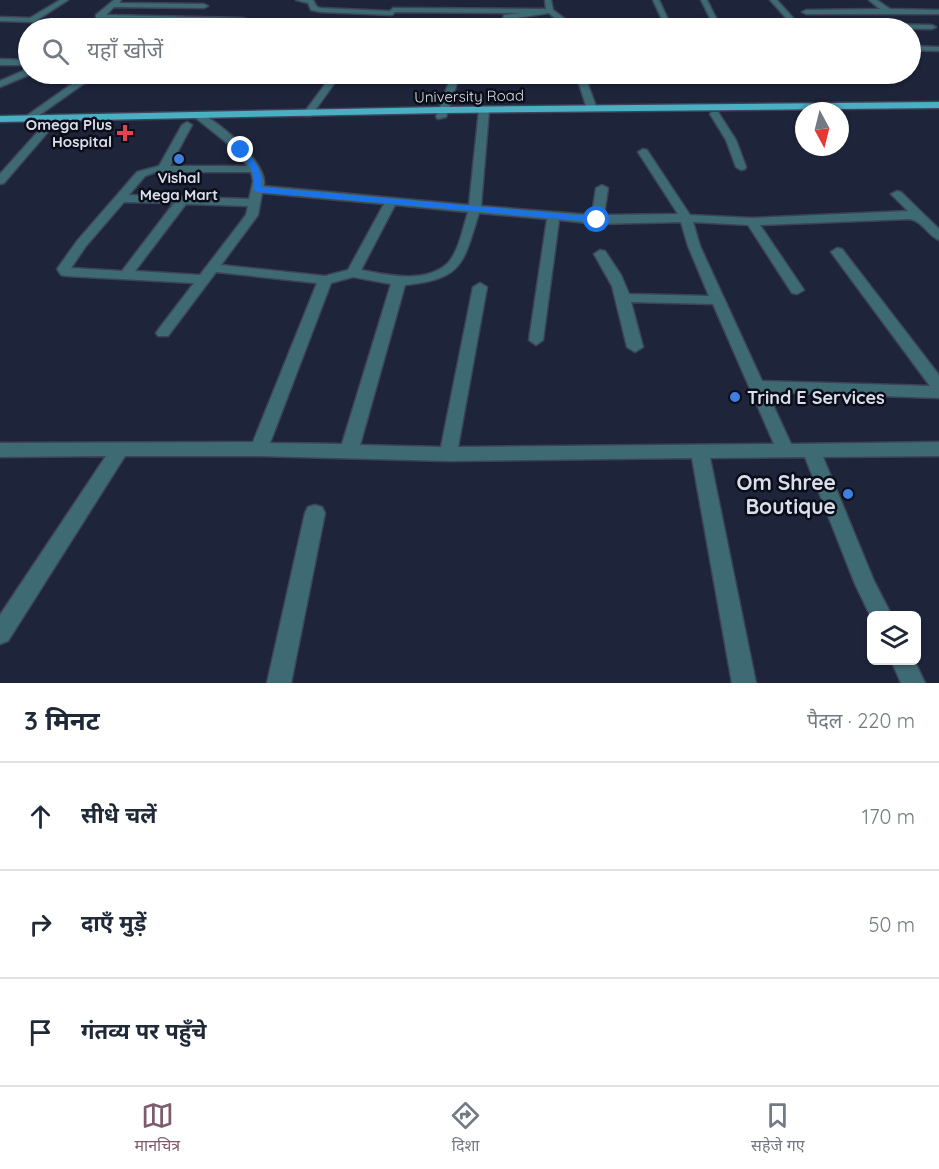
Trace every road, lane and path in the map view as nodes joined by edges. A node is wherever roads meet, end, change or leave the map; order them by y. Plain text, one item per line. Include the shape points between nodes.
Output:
1 (65, 0) edge
2 (212, 0) edge
3 (299, 0) edge
4 (397, 0) edge
5 (548, 0) edge
6 (656, 0) edge
7 (704, 0) edge
8 (773, 0) edge
9 (872, 0) edge
10 (116, 2) edge
11 (204, 6) junction
12 (550, 11) junction
13 (888, 11) junction
14 (393, 12) junction
15 (806, 12) dead end
16 (914, 12) junction
17 (939, 12) edge
18 (416, 17) dead end
19 (34, 18) edge
20 (190, 18) joint
21 (389, 18) edge
22 (505, 18) joint
23 (560, 18) edge
24 (664, 18) edge
25 (713, 18) edge
26 (790, 18) edge
27 (0, 19) edge
28 (16, 21) joint
29 (921, 27) edge
30 (932, 27) junction
31 (4, 28) dead end
32 (939, 33) edge
33 (921, 48) edge
34 (939, 49) edge
35 (0, 62) edge
36 (18, 63) edge
37 (18, 76) edge
38 (0, 84) edge
39 (78, 84) edge
40 (330, 84) edge
41 (452, 84) edge
42 (583, 84) edge
43 (939, 105) edge
44 (592, 109) junction
45 (939, 111) edge
46 (795, 112) edge
47 (849, 112) edge
48 (484, 113) junction
49 (308, 114) junction
50 (442, 114) junction
51 (715, 114) junction
52 (0, 119) edge
53 (28, 119) junction
54 (54, 119) junction
55 (204, 120) junction
56 (187, 125) junction
57 (0, 128) edge
58 (46, 128) junction
59 (643, 152) dead end
60 (741, 167) dead end
61 (163, 169) junction
62 (255, 169) junction
63 (0, 180) edge
64 (602, 188) dead end
65 (257, 189) junction
66 (897, 194) dead end
67 (121, 198) junction
68 (182, 201) junction
69 (391, 202) junction
70 (254, 203) junction
71 (475, 208) junction
72 (553, 217) junction
73 (921, 217) junction
74 (686, 218) junction
75 (597, 220) junction
76 (752, 222) junction
77 (939, 236) edge
78 (837, 252) dead end
79 (600, 254) dead end
80 (208, 273) junction
81 (353, 273) junction
82 (126, 275) junction
83 (325, 280) junction
84 (399, 282) junction
85 (480, 286) dead end
86 (797, 290) dead end
87 (622, 298) junction
88 (718, 300) junction
89 (163, 333) dead end
90 (536, 340) dead end
91 (635, 347) dead end
92 (756, 386) junction
93 (939, 386) edge
94 (939, 392) edge
95 (259, 448) junction
96 (120, 449) junction
97 (939, 449) edge
98 (0, 450) edge
99 (349, 451) junction
100 (786, 452) junction
101 (812, 452) junction
102 (700, 453) junction
103 (448, 454) junction
104 (315, 513) dead end
105 (878, 611) edge
106 (0, 634) edge
107 (905, 665) edge
108 (279, 683) edge
109 (744, 683) edge
110 (914, 683) edge

1 - 19 street
2 - 11 street
3 - 14 street via 310,1 321,10
4 - 14 street
5 - 12 street
6 - 24 street
7 - 25 street
8 - 26 street
9 - 13 street
10 - 11 street
10 - 20 street via 99,17
11 - 20 street
12 - 14 street
12 - 22 street
12 - 23 street
13 - 15 street
13 - 16 street
14 - 21 street
16 - 17 street
16 - 30 street
18 - 22 street
27 - 28 street
28 - 31 street
29 - 30 street
30 - 32 street
33 - 34 street
35 - 36 street
37 - 38 street
39 - 53 street
40 - 49 street
41 - 50 street
42 - 44 street
43 - 44 main road, University Road
44 - 48 main road, University Road
45 - 47 main road
46 - 51 main road
48 - 50 main road
48 - 51 main road
48 - 71 street
49 - 50 main road, University Road
49 - 55 main road, University Road
50 - 55 main road
51 - 60 street
52 - 53 main road, University Road
53 - 54 main road, University Road
54 - 55 main road, University Road
54 - 58 street
55 - 56 main road
55 - 62 street via 241,150
56 - 58 main road
56 - 61 street
57 - 58 main road
58 - 63 street
59 - 74 street
61 - 62 street
61 - 67 street via 141,174
62 - 65 street
64 - 75 street
65 - 69 street
65 - 70 street
66 - 73 street
67 - 68 street
67 - 82 street via 64,268 66,272
68 - 70 street
68 - 82 street
69 - 71 street
69 - 81 street
70 - 80 street via 252,215
71 - 72 street
71 - 84 street via 452,266 430,278
72 - 75 street
72 - 90 street
73 - 76 street
73 - 77 street
74 - 75 street
74 - 76 street
74 - 88 street
76 - 86 street
78 - 93 street
79 - 87 street via 609,265
80 - 82 street
80 - 83 street
80 - 89 street
81 - 83 street
81 - 84 street
83 - 95 street
84 - 99 street
85 - 103 street
87 - 88 street
87 - 91 street
88 - 92 street
92 - 94 street
92 - 100 street
95 - 96 street
95 - 99 street
96 - 98 street
96 - 106 street
97 - 101 street
99 - 103 street
100 - 101 street
100 - 102 street
101 - 105 street
102 - 103 street
102 - 109 street
104 - 108 street
107 - 110 street

